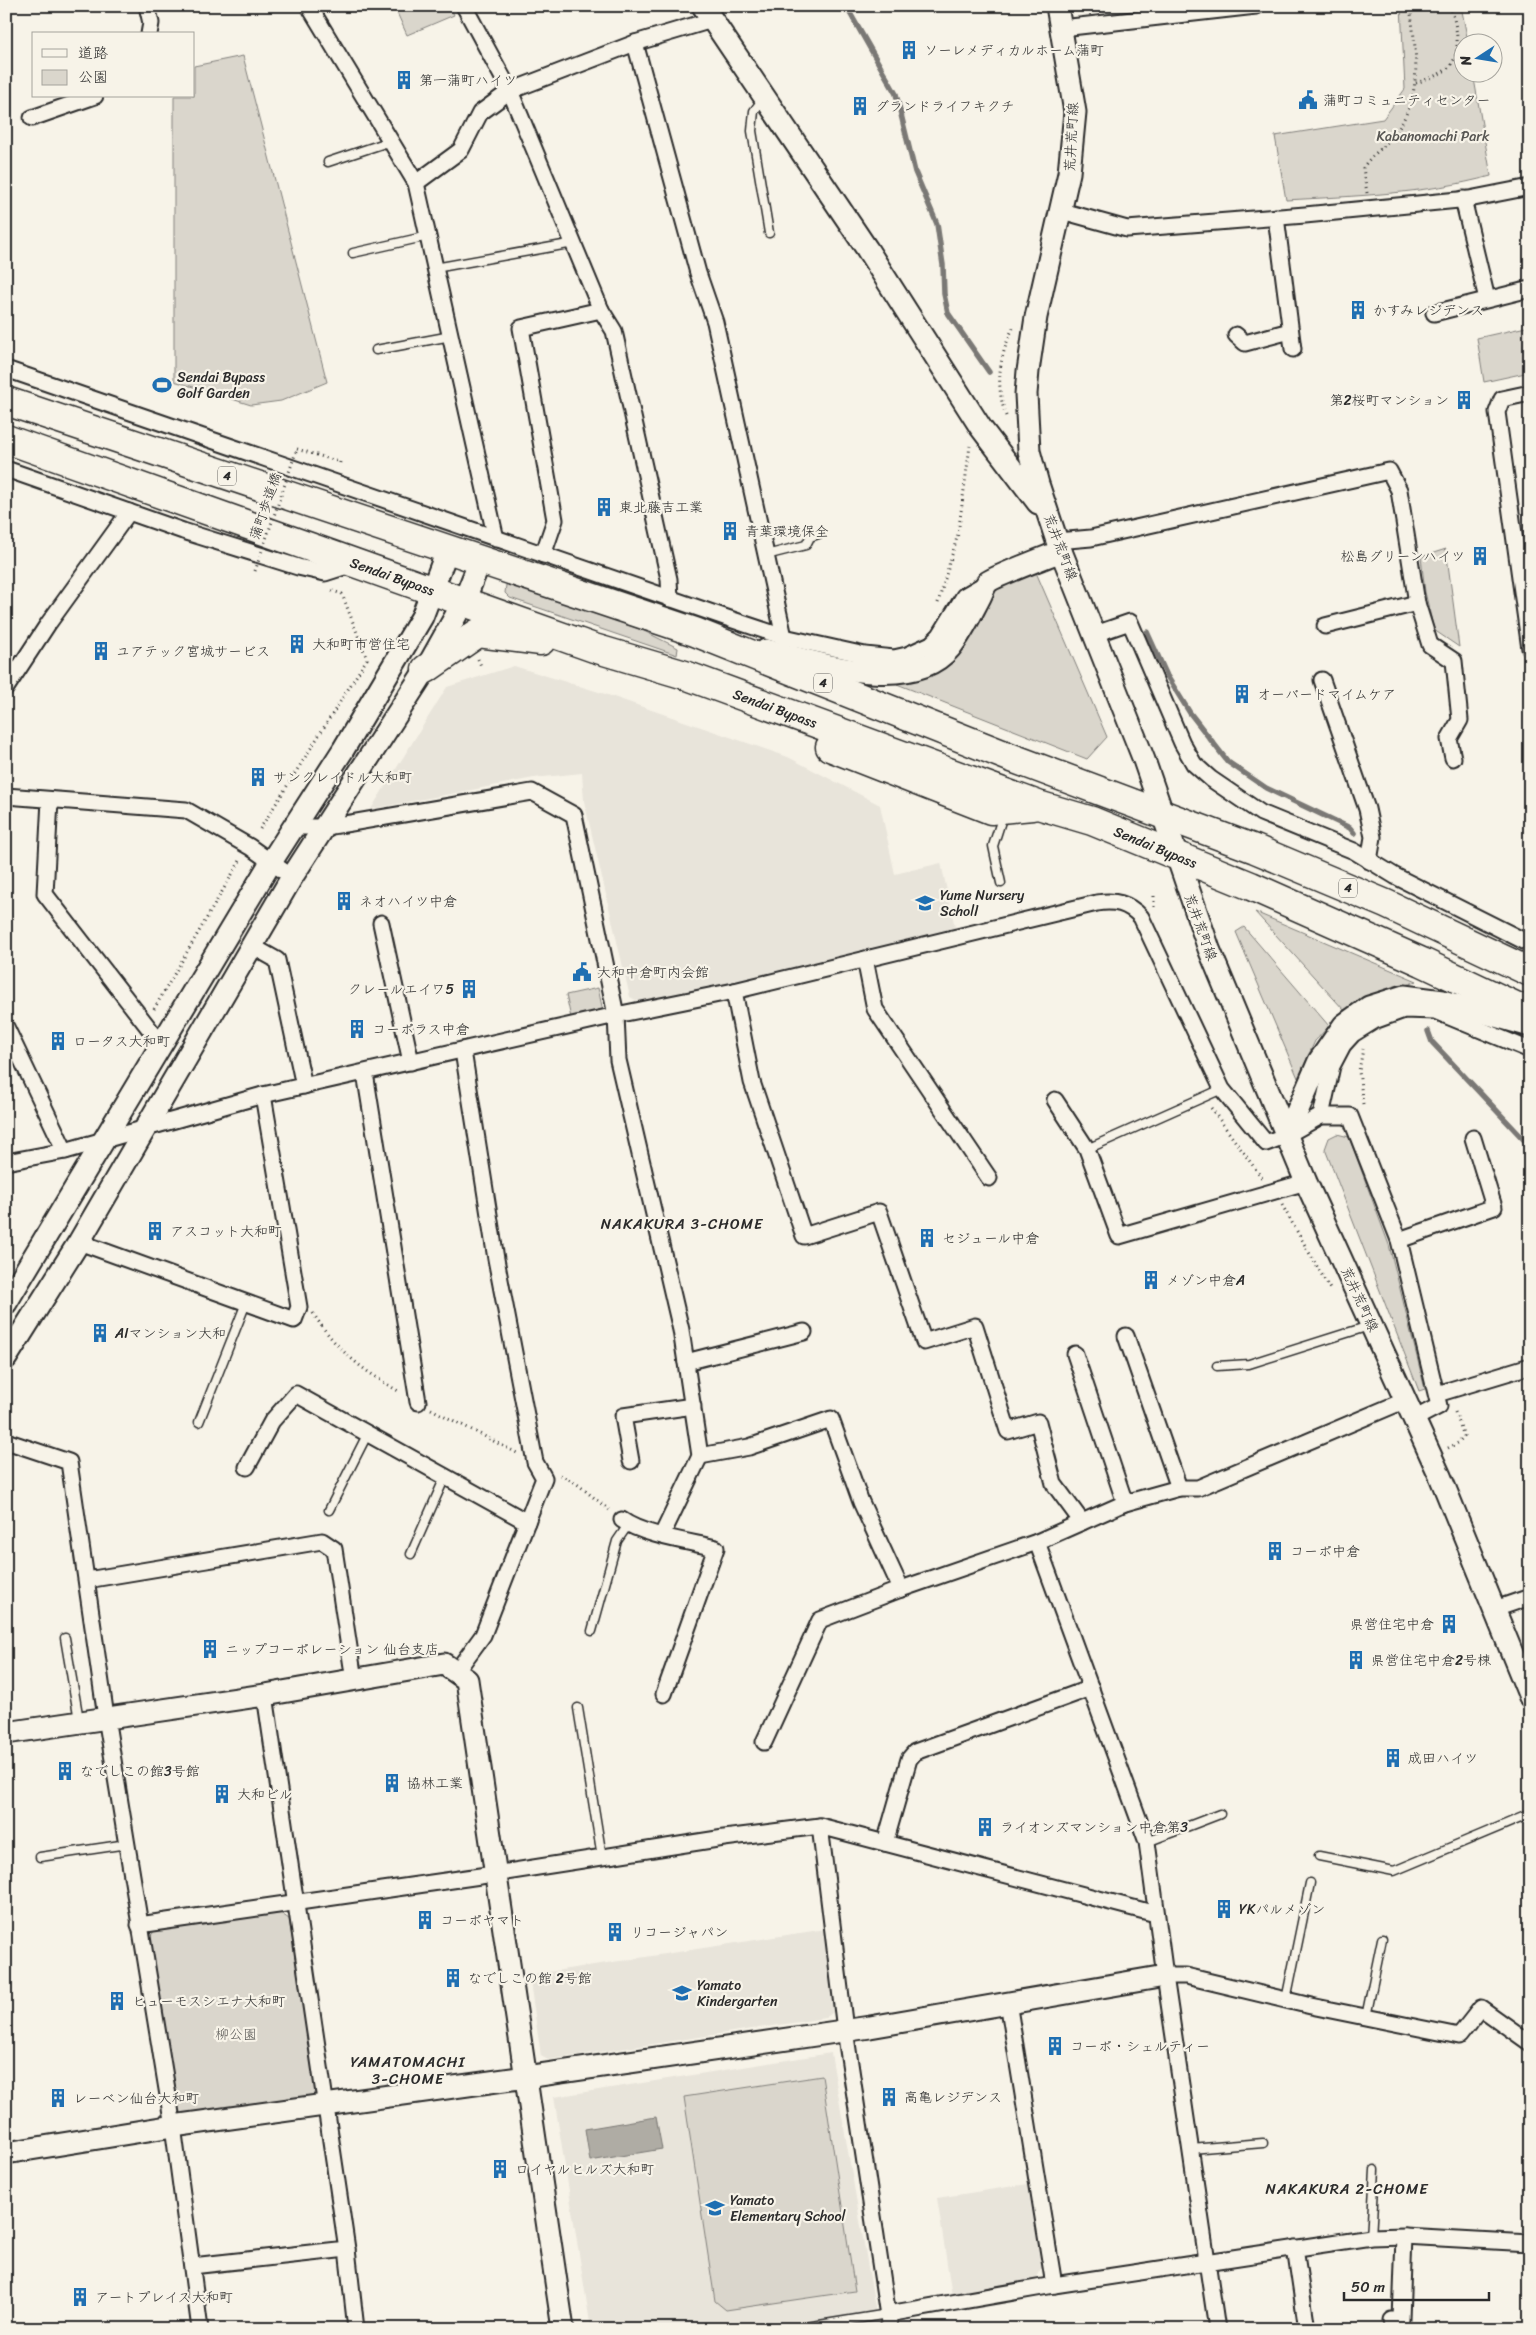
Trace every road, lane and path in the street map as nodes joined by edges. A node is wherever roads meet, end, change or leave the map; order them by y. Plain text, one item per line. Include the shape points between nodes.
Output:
1 (147, 6) edge
2 (464, 6) edge
3 (1057, 6) edge
4 (1256, 6) edge
5 (1410, 6) edge
6 (1450, 6) edge
7 (314, 8) edge
8 (708, 13) edge
9 (1062, 28) junction
10 (149, 32) edge
11 (635, 43) junction
12 (1416, 84) junction
13 (510, 90) junction
14 (764, 96) junction
15 (89, 98) edge
16 (32, 118) dead end
17 (391, 141) junction
18 (328, 162) dead end
19 (416, 183) junction
20 (1530, 188) edge
21 (1463, 200) junction
22 (1369, 209) junction
23 (1062, 210) junction
24 (1276, 218) junction
25 (769, 233) dead end
26 (428, 236) junction
27 (574, 242) junction
28 (353, 253) dead end
29 (435, 268) junction
30 (1530, 289) edge
31 (1487, 299) junction
32 (601, 310) junction
33 (1434, 312) dead end
34 (1016, 324) dead end
35 (1290, 331) junction
36 (1236, 335) dead end
37 (450, 336) junction
38 (1292, 349) dead end
39 (376, 350) dead end
40 (6, 369) edge
41 (1530, 394) edge
42 (6, 401) edge
43 (1007, 419) dead end
44 (6, 439) edge
45 (971, 442) dead end
46 (336, 461) dead end
47 (6, 469) edge
48 (129, 512) junction
49 (1049, 517) junction
50 (820, 533) dead end
51 (496, 539) junction
52 (1523, 545) edge
53 (1059, 546) junction
54 (447, 551) junction
55 (543, 555) junction
56 (766, 555) junction
57 (480, 561) junction
58 (357, 563) junction
59 (255, 571) dead end
60 (988, 582) junction
61 (433, 590) junction
62 (338, 592) dead end
63 (670, 599) junction
64 (464, 601) junction
65 (1417, 603) junction
66 (943, 607) dead end
67 (1325, 626) dead end
68 (695, 632) junction
69 (1095, 634) junction
70 (784, 636) junction
71 (594, 648) junction
72 (1530, 649) edge
73 (426, 669) junction
74 (1322, 680) dead end
75 (6, 688) edge
76 (825, 727) junction
77 (1453, 758) dead end
78 (6, 796) edge
79 (50, 800) junction
80 (1038, 805) junction
81 (1005, 808) junction
82 (1162, 814) junction
83 (293, 827) junction
84 (325, 827) junction
85 (260, 829) dead end
86 (243, 855) dead end
87 (1176, 857) junction
88 (1369, 861) junction
89 (271, 862) junction
90 (1395, 876) junction
91 (292, 877) junction
92 (1001, 883) dead end
93 (1386, 904) junction
94 (381, 923) dead end
95 (1530, 944) edge
96 (252, 946) junction
97 (865, 959) junction
98 (1530, 972) edge
99 (734, 991) junction
100 (152, 1012) dead end
101 (1530, 1013) edge
102 (616, 1015) junction
103 (1530, 1026) edge
104 (6, 1027) edge
105 (162, 1045) junction
106 (1530, 1050) edge
107 (463, 1051) junction
108 (411, 1062) junction
109 (365, 1073) junction
110 (304, 1086) junction
111 (1222, 1089) junction
112 (263, 1095) junction
113 (1055, 1100) dead end
114 (1212, 1109) dead end
115 (1322, 1116) junction
116 (144, 1130) junction
117 (1287, 1135) junction
118 (1473, 1138) dead end
119 (105, 1140) junction
120 (1087, 1149) junction
121 (65, 1151) junction
122 (6, 1162) edge
123 (989, 1178) dead end
124 (1263, 1180) dead end
125 (1306, 1182) junction
126 (1399, 1240) junction
127 (79, 1242) junction
128 (6, 1303) edge
129 (246, 1303) junction
130 (1373, 1325) junction
131 (804, 1332) dead end
132 (1126, 1336) dead end
133 (1075, 1354) dead end
134 (6, 1358) edge
135 (686, 1362) junction
136 (1217, 1366) dead end
137 (1530, 1366) edge
138 (1437, 1394) junction
139 (418, 1402) dead end
140 (693, 1406) junction
141 (1410, 1409) junction
142 (199, 1422) dead end
143 (368, 1434) junction
144 (6, 1441) edge
145 (700, 1456) junction
146 (535, 1462) junction
147 (631, 1462) dead end
148 (247, 1467) dead end
149 (445, 1476) junction
150 (1179, 1488) junction
151 (1124, 1503) junction
152 (329, 1510) dead end
153 (527, 1522) junction
154 (625, 1522) junction
155 (1082, 1522) junction
156 (662, 1536) junction
157 (1037, 1542) junction
158 (411, 1554) dead end
159 (87, 1580) junction
160 (901, 1589) junction
161 (1530, 1597) edge
162 (1496, 1609) junction
163 (592, 1631) dead end
164 (65, 1638) dead end
165 (456, 1672) junction
166 (354, 1680) junction
167 (1091, 1688) junction
168 (664, 1694) dead end
169 (265, 1695) junction
170 (1530, 1696) edge
171 (578, 1708) dead end
172 (106, 1717) junction
173 (79, 1722) junction
174 (6, 1733) edge
175 (764, 1742) dead end
176 (1220, 1814) dead end
177 (1530, 1814) edge
178 (820, 1826) junction
179 (1147, 1842) junction
180 (885, 1843) junction
181 (127, 1844) junction
182 (1319, 1856) dead end
183 (40, 1857) dead end
184 (602, 1857) junction
185 (494, 1874) junction
186 (1310, 1883) dead end
187 (295, 1902) junction
188 (1156, 1914) junction
189 (140, 1925) junction
190 (1382, 1939) dead end
191 (1165, 1976) junction
192 (1286, 2000) junction
193 (1008, 2002) junction
194 (1366, 2017) junction
195 (846, 2030) junction
196 (1530, 2043) edge
197 (526, 2078) junction
198 (326, 2104) junction
199 (173, 2126) junction
200 (1263, 2143) dead end
201 (1191, 2149) junction
202 (6, 2153) edge
203 (1374, 2170) dead end
204 (1404, 2236) junction
205 (1372, 2237) junction
206 (1530, 2243) edge
207 (1295, 2248) junction
208 (347, 2249) junction
209 (1208, 2263) junction
210 (192, 2266) junction
211 (1054, 2285) junction
212 (889, 2321) edge
213 (200, 2329) edge
214 (356, 2329) edge
215 (563, 2329) edge
216 (794, 2329) edge
217 (1218, 2329) edge
218 (1307, 2329) edge
219 (1392, 2329) edge

1 - 10 street
2 - 13 street
3 - 9 street, 荒井荒町線
4 - 9 street
5 - 12 path via 1417,59
6 - 12 path via 1457,40 1456,55 1451,66
7 - 17 street
8 - 11 street
8 - 14 street
9 - 23 street, 荒井荒町線 via 1075,112
11 - 13 street
11 - 56 street via 698,273 715,322
12 - 22 path via 1410,105 1395,134 1363,168
13 - 19 street via 480,113 461,150
13 - 27 street
14 - 25 lane via 754,111 752,131
14 - 49 street via 862,241 981,428
15 - 16 street
17 - 18 lane
17 - 19 street
19 - 26 street
20 - 21 street
21 - 22 street
21 - 31 street
22 - 24 street
23 - 24 street via 1127,229
23 - 49 street, 荒井荒町線 via 1036,317 1026,394 1029,451
24 - 35 street
26 - 28 lane
26 - 29 street
27 - 29 lane
27 - 32 street
29 - 37 street
30 - 31 street
31 - 33 street
32 - 55 street via 521,328 555,520
32 - 63 street via 614,331 669,579
34 - 43 path via 1006,342 1000,366 999,387
35 - 36 street via 1245,343
35 - 38 street
37 - 39 lane
37 - 51 street
40 - 51 street
41 - 52 street via 1502,399 1497,412
42 - 54 highway, 4
44 - 58 highway, Sendai Bypass
45 - 66 path via 958,534 937,604
46 - 59 path, 蒲町歩道橋, bridge via 297,449
47 - 48 street
48 - 58 street via 298,568 324,573
48 - 75 street
49 - 53 street, 荒井荒町線
50 - 56 lane via 810,537 806,545
51 - 55 street
52 - 72 street
53 - 60 street
53 - 65 street via 1389,471 1399,490
53 - 69 street, 荒井荒町線
54 - 57 highway, 4
54 - 61 street
55 - 63 street
56 - 70 street
57 - 64 street
57 - 68 highway, 4
58 - 61 highway, Sendai Bypass
60 - 68 street via 961,633 948,650 931,664 911,671 889,674 858,670
60 - 70 street via 964,596 931,644 908,655 894,658 865,655
61 - 64 highway, Sendai Bypass
61 - 83 street via 422,617
62 - 85 path via 342,594 367,659
63 - 70 street
64 - 71 highway, Sendai Bypass
64 - 73 street
65 - 67 street
65 - 77 street via 1430,645 1454,661 1460,720 1449,738
68 - 82 highway, 4
69 - 82 street, 荒井荒町線
69 - 88 street via 1130,622 1182,743 1194,764 1211,779 1261,813 1354,851
71 - 73 highway via 478,633
71 - 76 highway, Sendai Bypass via 685,675
73 - 84 street
74 - 88 street via 1367,808 1373,837
76 - 80 highway, Sendai Bypass
76 - 81 highway via 830,748 990,810
78 - 79 street
79 - 89 street via 186,810
79 - 105 street via 45,894
80 - 81 highway
80 - 87 highway, Sendai Bypass via 1092,821
81 - 92 lane via 993,846
82 - 87 street, 荒井荒町線
82 - 93 highway, 4
83 - 84 street
83 - 89 street
84 - 91 street
84 - 102 street via 532,792 574,815
86 - 100 path
87 - 101 highway, Sendai Bypass via 1269,894
87 - 117 street, 荒井荒町線 via 1209,949
88 - 90 street
89 - 91 street
89 - 105 street
90 - 93 street
90 - 95 street
91 - 96 street
93 - 98 highway, 4
94 - 108 street
96 - 110 street via 277,960
96 - 116 street
97 - 99 street
97 - 111 street via 1097,903 1123,903 1141,916
97 - 123 street via 874,1009
99 - 102 street
99 - 155 street via 752,1082 804,1236 879,1212 924,1342 975,1326 1008,1431 1038,1422 1054,1484
102 - 107 street
102 - 135 street via 618,1060
103 - 117 street via 1443,1001 1404,996 1369,1007 1344,1025 1324,1054
104 - 121 street
105 - 119 street
106 - 115 street via 1435,1011 1404,1010 1374,1021 1353,1034 1343,1045 1332,1066
107 - 108 street
107 - 146 street via 496,1258
108 - 109 street
109 - 110 street
109 - 139 street
110 - 112 street
111 - 117 street via 1266,1144
111 - 120 lane
112 - 116 street
112 - 129 street via 299,1307 294,1320
113 - 120 street
114 - 124 path
115 - 117 street
115 - 126 street via 1350,1116
116 - 119 street
116 - 127 street
117 - 125 street, 荒井荒町線
118 - 126 street via 1494,1206
119 - 121 street
119 - 128 street
120 - 125 street via 1119,1236
121 - 122 street
125 - 130 street, 荒井荒町線
126 - 138 street
127 - 129 street
127 - 134 street
129 - 142 lane
130 - 136 lane via 1249,1364
130 - 141 street, 荒井荒町線
131 - 135 street
132 - 150 street
133 - 151 street
135 - 140 street
137 - 138 street
138 - 141 street via 1440,1406
140 - 145 street
140 - 147 street via 622,1416
141 - 150 street via 1198,1488
141 - 162 street, 荒井荒町線
143 - 148 street via 296,1394 272,1421
143 - 149 street
143 - 152 lane
144 - 159 street via 69,1462
145 - 156 street
145 - 160 street via 750,1447 832,1419 861,1502
146 - 153 street via 544,1478
146 - 154 path via 576,1483
149 - 153 street
149 - 158 lane
150 - 151 street
151 - 155 street
153 - 165 street via 483,1635
154 - 156 street
154 - 163 lane
155 - 157 street
156 - 168 street via 716,1548
157 - 160 street
157 - 167 street
159 - 166 street via 322,1541 334,1549
159 - 172 street
160 - 175 street via 820,1620
161 - 162 street
162 - 170 street, 荒井荒町線
164 - 173 lane
165 - 166 street via 444,1664
165 - 185 street via 467,1680
166 - 169 street
167 - 179 street
167 - 180 street via 915,1752 909,1759
169 - 172 street
169 - 187 street
171 - 184 lane
172 - 173 street
172 - 181 street
173 - 174 street
176 - 179 lane
177 - 182 lane via 1394,1870
178 - 180 street
178 - 184 street
178 - 195 street
179 - 188 street
180 - 188 street
181 - 183 lane
181 - 189 street
184 - 185 street
185 - 187 street
185 - 197 street
186 - 192 lane
187 - 189 street
187 - 198 street
188 - 191 street
189 - 199 street
190 - 194 lane
191 - 192 street via 1186,1976
191 - 193 street
191 - 201 street
192 - 194 street
193 - 195 street
193 - 211 street
194 - 196 street via 1459,2036 1481,2008
195 - 197 street
195 - 212 street
197 - 198 street
197 - 215 street
198 - 199 street
198 - 208 street
199 - 202 street
199 - 210 street
200 - 201 lane
201 - 209 street
203 - 205 lane
204 - 205 street
204 - 206 street
204 - 219 street via 1401,2320 1391,2320
205 - 207 street
207 - 209 street
207 - 218 street
208 - 210 street
208 - 214 street
209 - 211 street
209 - 217 street
210 - 213 street
211 - 212 street
212 - 216 lane

